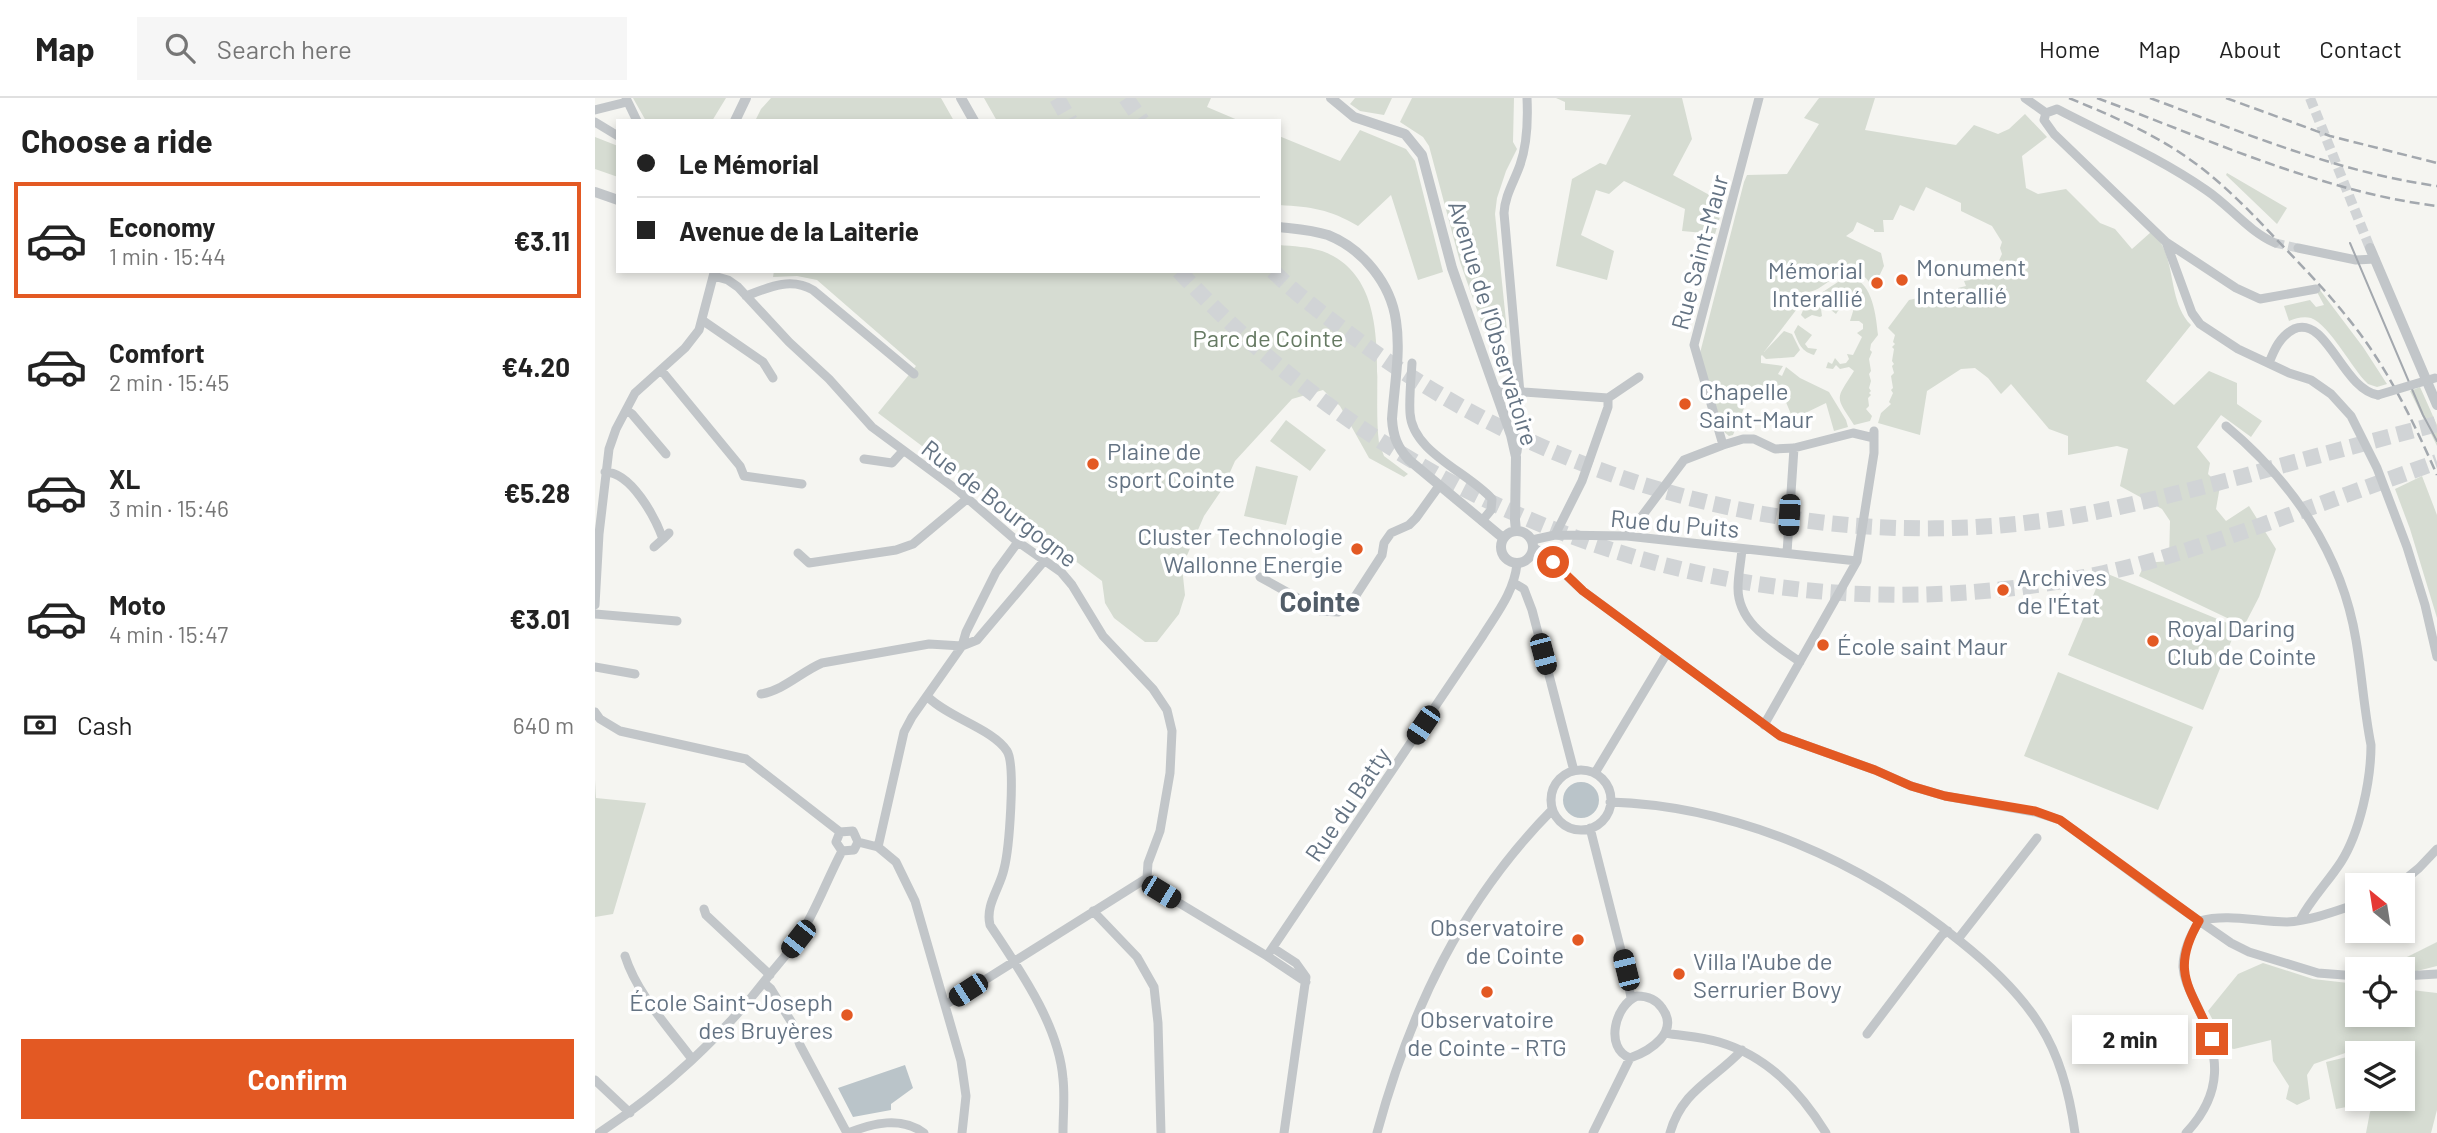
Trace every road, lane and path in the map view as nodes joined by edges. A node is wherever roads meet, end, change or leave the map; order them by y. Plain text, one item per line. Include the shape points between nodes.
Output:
1 (746, 98) edge
2 (961, 98) edge
3 (1331, 98) edge
4 (1527, 98) edge
5 (1759, 98) edge
6 (2025, 98) edge
7 (626, 100) edge
8 (595, 110) edge
9 (2046, 113) junction
10 (636, 119) edge
11 (736, 119) edge
12 (973, 119) edge
13 (595, 122) edge
14 (616, 135) edge
15 (595, 192) edge
16 (616, 199) edge
17 (1281, 227) edge
18 (2167, 242) junction
19 (2275, 243) tunnel mouth
20 (2298, 248) tunnel mouth
21 (2370, 248) tunnel mouth
22 (2375, 259) junction
23 (714, 274) edge
24 (2316, 289) dead end
25 (746, 296) junction
26 (702, 320) junction
27 (1412, 363) dead end
28 (2269, 363) junction
29 (661, 370) junction
30 (913, 374) dead end
31 (1639, 377) dead end
32 (773, 378) dead end
33 (2436, 378) edge
34 (1497, 390) junction
35 (1520, 393) junction
36 (1608, 398) junction
37 (2437, 405) edge
38 (626, 410) junction
39 (1410, 413) junction
40 (1392, 414) junction
41 (2226, 426) dead end
42 (1723, 445) junction
43 (1794, 448) junction
44 (903, 451) junction
45 (666, 454) dead end
46 (1516, 457) junction
47 (864, 459) dead end
48 (605, 472) junction
49 (802, 484) dead end
50 (1439, 486) junction
51 (968, 498) junction
52 (1482, 521) junction
53 (1516, 531) junction
54 (597, 534) edge
55 (1555, 535) junction
56 (1627, 536) junction
57 (1503, 538) junction
58 (1018, 542) junction
59 (1533, 544) junction
60 (654, 547) dead end
61 (1742, 549) junction
62 (798, 553) dead end
63 (1787, 553) junction
64 (1044, 561) junction
65 (1857, 561) junction
66 (1517, 564) junction
67 (1260, 577) dead end
68 (1514, 583) junction
69 (595, 605) edge
70 (595, 614) edge
71 (677, 621) dead end
72 (962, 646) junction
73 (1667, 653) junction
74 (2437, 657) edge
75 (1800, 662) junction
76 (595, 667) edge
77 (635, 674) dead end
78 (761, 694) dead end
79 (928, 696) junction
80 (595, 712) edge
81 (1764, 725) junction
82 (1574, 771) junction
83 (1595, 774) junction
84 (1611, 802) junction
85 (1552, 810) junction
86 (1590, 828) junction
87 (841, 832) junction
88 (2037, 838) dead end
89 (858, 842) junction
90 (879, 847) junction
91 (2437, 849) edge
92 (842, 851) junction
93 (2413, 873) edge
94 (1147, 878) junction
95 (2345, 907) edge
96 (704, 909) dead end
97 (1093, 911) junction
98 (2300, 920) junction
99 (2199, 921) junction
100 (1948, 931) junction
101 (1958, 939) junction
102 (1270, 952) junction
103 (625, 956) dead end
104 (1013, 961) junction
105 (2437, 974) edge
106 (2345, 975) edge
107 (2415, 975) edge
108 (767, 979) junction
109 (1632, 998) junction
110 (945, 1005) junction
111 (1665, 1033) junction
112 (1867, 1034) dead end
113 (1742, 1050) junction
114 (1630, 1058) junction
115 (692, 1059) junction
116 (595, 1080) edge
117 (629, 1113) junction
118 (599, 1133) edge
119 (847, 1133) edge
120 (924, 1133) edge
121 (962, 1133) edge
122 (1063, 1133) edge
123 (1161, 1133) edge
124 (1284, 1133) edge
125 (1377, 1133) edge
126 (1593, 1133) edge
127 (1670, 1133) edge
128 (1826, 1133) edge
129 (2075, 1133) edge
130 (2186, 1133) edge

1 - 11 street
2 - 12 street
3 - 34 street, Avenue de l'Observatoire via 1355,117 1405,134 1418,148 1452,268
4 - 35 street via 1521,160 1505,198 1504,213
5 - 42 street, Rue Saint-Maur via 1694,345
6 - 9 street
7 - 8 street
7 - 10 street
9 - 18 street via 2044,120 2055,134
9 - 19 street via 2057,109 2188,178 2261,237
13 - 14 street
15 - 16 street
17 - 40 street via 1311,231 1341,242 1373,268 1388,292 1398,336
18 - 24 street via 2254,298
18 - 28 street via 2200,324
20 - 22 street via 2357,260
21 - 22 street
22 - 37 street
23 - 25 street, Rue de Bourgogne
23 - 26 street
25 - 30 street via 790,282 801,283
25 - 44 street, Rue de Bourgogne via 872,427
26 - 29 street via 693,339
26 - 32 street via 763,362
27 - 39 street
28 - 33 street, bridge via 2287,333 2311,328 2358,385 2370,393 2378,395
28 - 74 street via 2318,384 2357,426 2407,547
29 - 38 street via 635,393
29 - 49 street via 740,466 741,478
31 - 36 street
34 - 35 street
34 - 46 street, Avenue de l'Observatoire
35 - 36 street
35 - 46 street
36 - 55 street via 1582,481
38 - 45 street
38 - 48 street via 609,449
39 - 40 street
39 - 52 street via 1417,436 1428,448 1492,499 1491,510
40 - 50 street via 1399,447
41 - 98 street via 2256,452 2317,529 2356,639 2371,760 2358,822 2344,858
42 - 43 street via 1754,439 1775,449
42 - 56 street via 1684,460
43 - 63 street
43 - 65 street via 1853,433 1874,435
44 - 47 street via 892,463
44 - 51 street, Rue de Bourgogne
46 - 53 street, Avenue de l'Observatoire
48 - 54 street
48 - 60 street via 623,477 654,516 666,536
50 - 52 street
50 - 67 street via 1416,518 1388,537 1373,570 1349,606 1338,612 1321,611
51 - 58 street, Rue de Bourgogne
51 - 62 street via 913,544 896,550 809,563
52 - 57 street
53 - 57 street
53 - 59 street via 1527,534
54 - 69 street
55 - 56 street, Rue du Puits
55 - 59 street, Rue du Puits
56 - 61 street, Rue du Puits
57 - 66 street via 1502,553
58 - 64 street, Rue de Bourgogne
58 - 72 street via 996,572
59 - 66 street via 1529,559
59 - 73 street via 1583,591
61 - 63 street, Rue du Puits
61 - 75 street via 1741,608 1762,635
63 - 65 street, Rue du Puits
64 - 72 street via 977,640
64 - 94 street, Rue de Bourgogne via 1072,585 1103,636 1167,710 1172,730 1170,773
65 - 75 street
66 - 68 street, Rue du Batty
68 - 82 street via 1524,589 1532,610
68 - 102 street, Rue du Batty
70 - 71 street
72 - 78 street via 929,644 822,663 773,692
72 - 79 street
73 - 81 street
73 - 83 street
75 - 81 street
76 - 77 street
79 - 90 street via 904,732
79 - 104 street via 1009,753 1004,870 988,916
80 - 87 street via 620,731 745,759
81 - 99 street via 1796,744 1911,786 2060,820
82 - 83 street
82 - 85 street via 1556,783
83 - 84 street via 1607,785
84 - 86 street via 1605,818
84 - 100 street via 1705,814 1755,828 1851,869
85 - 86 street via 1572,829
85 - 125 street via 1478,899 1444,957 1398,1060
86 - 109 street
87 - 89 street via 853,831
87 - 92 street via 836,842
88 - 101 street
89 - 90 street
89 - 92 street via 850,852
90 - 110 street via 896,862 915,901
91 - 93 street
92 - 108 street via 798,939
94 - 97 street
94 - 102 street via 1161,892
95 - 98 street
96 - 108 street
97 - 104 street
97 - 123 street via 1137,957 1154,987
98 - 99 street via 2238,917
99 - 106 street via 2249,952 2318,973
99 - 130 street via 2186,947 2184,973 2212,1039 2215,1077 2209,1101
100 - 101 street
100 - 112 street
101 - 129 street via 2004,980 2041,1026 2066,1082
102 - 124 street via 1296,963 1306,977
103 - 115 street via 649,1001
104 - 110 street
104 - 122 street via 1053,1037 1063,1077
105 - 107 street
108 - 115 street
108 - 119 street
109 - 111 street via 1643,996 1659,1004 1667,1018
109 - 114 street via 1614,1032 1619,1048
110 - 121 street via 964,1077
111 - 113 street
111 - 114 street via 1652,1048
113 - 127 street via 1685,1100
113 - 128 street via 1781,1077
114 - 126 street
115 - 117 street
116 - 117 street
117 - 118 street
119 - 120 street via 882,1122

